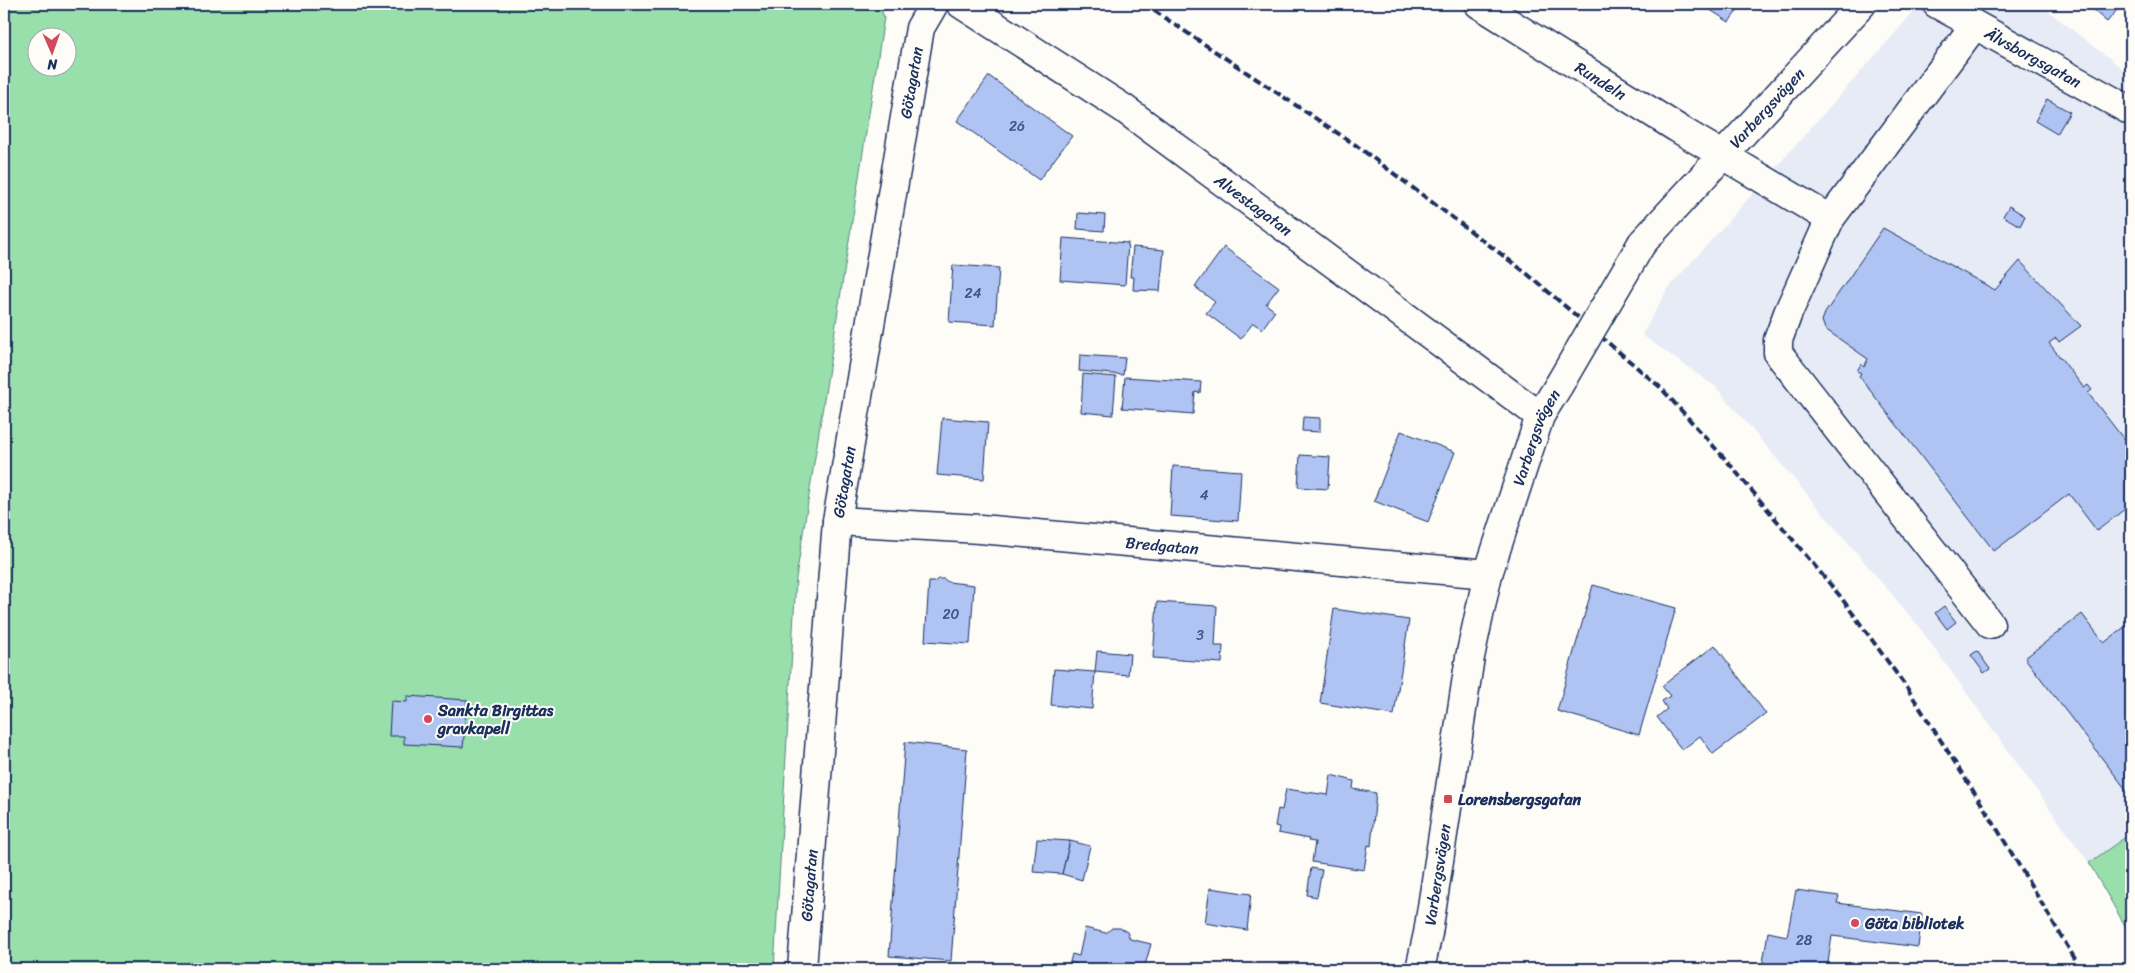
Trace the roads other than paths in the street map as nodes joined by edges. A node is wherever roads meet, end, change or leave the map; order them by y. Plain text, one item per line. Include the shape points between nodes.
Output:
1 (934, 4) edge
2 (961, 4) edge
3 (1479, 4) edge
4 (1862, 4) edge
5 (1937, 4) edge
6 (1974, 26) junction
7 (2131, 110) edge
8 (1722, 156) junction
9 (1830, 219) junction
10 (1540, 416) junction
11 (837, 521) junction
12 (1488, 574) junction
13 (1990, 624) dead end
14 (802, 969) edge
15 (1420, 969) edge

1 - 11 street, Götagatan via 920,28
2 - 10 street, Alvestagatan via 1123,108
3 - 8 street, Rundeln
4 - 8 street, Varbergsvägen
5 - 6 street, Älvsborgsgatan
6 - 7 street, Älvsborgsgatan
6 - 9 street
8 - 9 street, Rundeln
8 - 10 street, Varbergsvägen, bridge via 1642,243
9 - 13 street via 1788,313 1778,340 1778,353
10 - 12 street, Varbergsvägen
11 - 12 street, Bredgatan via 980,529
11 - 14 street, Götagatan
12 - 15 street, Varbergsvägen via 1470,657

